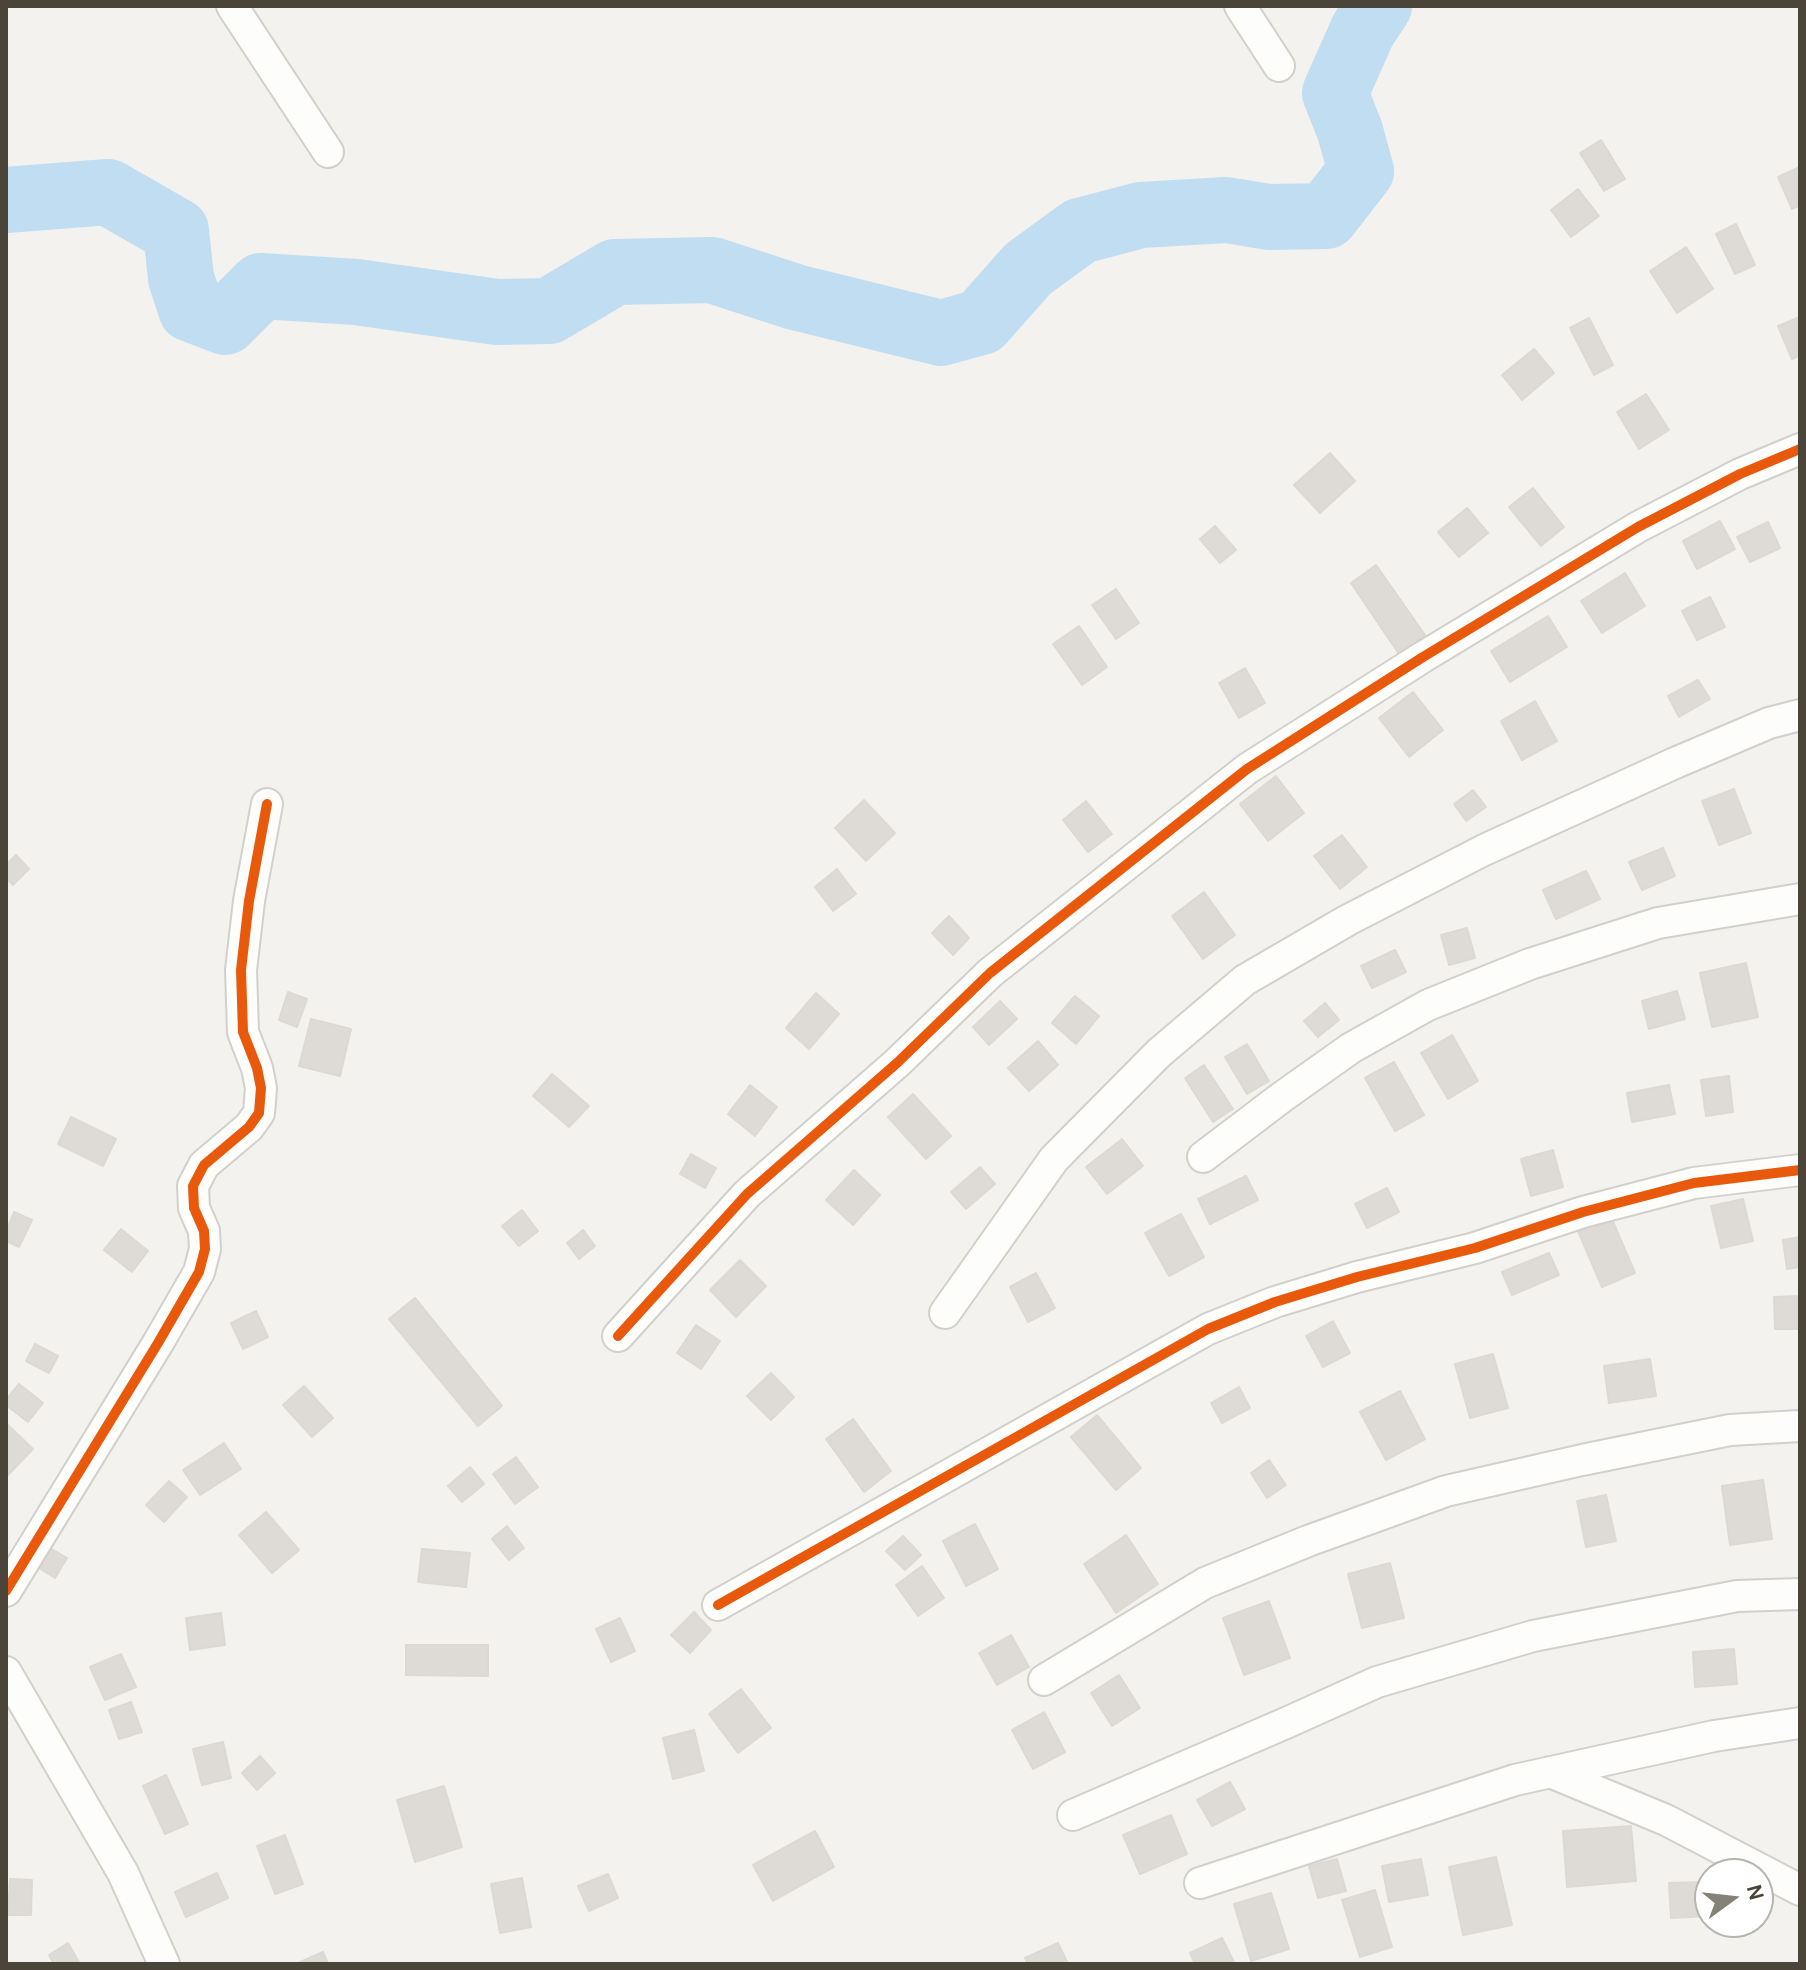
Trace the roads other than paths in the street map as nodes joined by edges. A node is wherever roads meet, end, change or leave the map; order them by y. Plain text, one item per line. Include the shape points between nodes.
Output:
1 (232, 6) edge
2 (1240, 6) edge
3 (1279, 66) dead end
4 (328, 152) dead end
5 (1800, 449) edge
6 (1800, 715) edge
7 (267, 804) dead end
8 (1800, 899) edge
9 (1203, 1157) dead end
10 (1800, 1170) edge
11 (945, 1313) dead end
12 (618, 1336) dead end
13 (1800, 1426) edge
14 (6, 1591) edge
15 (1800, 1594) edge
16 (718, 1605) dead end
17 (6, 1672) edge
18 (1044, 1680) dead end
19 (1800, 1723) edge
20 (1550, 1772) junction
21 (1073, 1815) dead end
22 (1200, 1883) dead end
23 (1800, 1890) edge
24 (164, 1964) edge

1 - 4 street
2 - 3 street
5 - 12 street via 1638,527 1247,769 990,973 897,1063 747,1194
6 - 11 street via 1689,757 1484,850 1245,980 1159,1053 1054,1159
7 - 14 street via 241,970 243,1032 261,1088 259,1113 204,1165 193,1186 194,1208 204,1231 199,1272
8 - 9 street via 1658,923 1530,964 1428,1005 1351,1048
10 - 16 street via 1694,1183 1275,1302 1208,1329
13 - 18 street via 1730,1430 1446,1491 1205,1583
15 - 21 street via 1737,1596 1533,1636 1377,1682
17 - 24 street via 123,1873
19 - 20 street
20 - 22 street
20 - 23 street via 1666,1820

